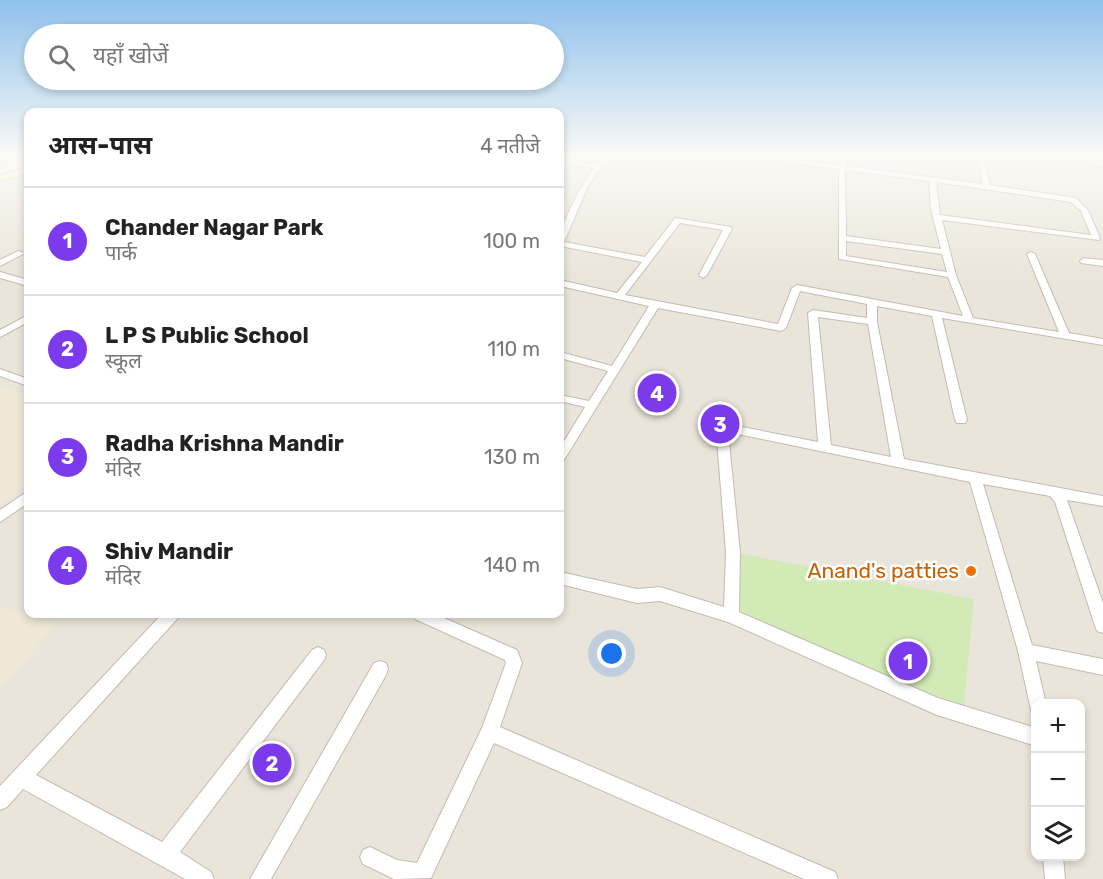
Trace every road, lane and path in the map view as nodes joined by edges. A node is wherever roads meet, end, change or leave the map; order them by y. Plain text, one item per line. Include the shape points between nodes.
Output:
1 (578, 197) edge
2 (842, 197) edge
3 (935, 197) edge
4 (1050, 197) edge
5 (939, 217) junction
6 (564, 228) edge
7 (842, 238) junction
8 (564, 244) edge
9 (946, 252) junction
10 (21, 253) dead end
11 (1031, 254) dead end
12 (646, 260) junction
13 (2, 261) edge
14 (1084, 261) dead end
15 (1103, 263) edge
16 (952, 274) junction
17 (0, 275) edge
18 (703, 275) dead end
19 (24, 282) edge
20 (564, 284) edge
21 (619, 297) junction
22 (872, 303) junction
23 (655, 305) junction
24 (936, 314) junction
25 (24, 320) edge
26 (969, 320) junction
27 (872, 322) junction
28 (0, 334) edge
29 (1065, 335) junction
30 (1103, 342) edge
31 (564, 356) edge
32 (616, 370) junction
33 (0, 372) edge
34 (24, 381) edge
35 (564, 399) edge
36 (592, 405) junction
37 (962, 420) dead end
38 (825, 448) junction
39 (564, 450) edge
40 (898, 462) junction
41 (975, 478) junction
42 (1054, 492) junction
43 (24, 499) edge
44 (1103, 501) edge
45 (0, 517) edge
46 (564, 579) edge
47 (731, 616) junction
48 (168, 618) edge
49 (429, 618) edge
50 (1103, 626) edge
51 (1026, 651) junction
52 (318, 655) dead end
53 (1103, 667) edge
54 (380, 669) dead end
55 (1035, 699) edge
56 (490, 732) junction
57 (1031, 736) edge
58 (21, 777) junction
59 (0, 800) edge
60 (165, 855) junction
61 (370, 857) dead end
62 (1053, 861) edge
63 (807, 875) edge
64 (204, 879) edge
65 (260, 879) edge
66 (828, 879) edge
67 (1055, 879) edge

1 - 6 street
2 - 7 street
3 - 5 street
4 - 5 street via 1075,201 1084,210 1096,238
5 - 9 street
7 - 9 street
7 - 16 street via 844,260
8 - 12 street
9 - 16 street
10 - 13 street
11 - 29 street
12 - 18 street via 678,220 727,229
12 - 21 street
14 - 15 street
16 - 26 street
17 - 19 street
20 - 21 street
21 - 23 street
22 - 23 street via 797,288 781,328
22 - 24 street
22 - 27 street
23 - 32 street
24 - 26 street
24 - 37 street
25 - 28 street
26 - 29 street
27 - 38 street via 813,313
27 - 40 street
29 - 30 street
31 - 32 street
32 - 36 street
33 - 34 street
35 - 36 street
36 - 39 street
38 - 40 street
38 - 47 street via 722,427 734,552
40 - 41 street
41 - 42 street
41 - 51 street
42 - 44 street
42 - 50 street
43 - 45 street
46 - 47 street via 637,596 660,594
47 - 57 street via 936,706
48 - 58 street
49 - 56 street via 514,658
51 - 53 street
51 - 55 street
52 - 60 street
54 - 65 street
56 - 61 street via 424,870 411,877
56 - 63 street
58 - 59 street
58 - 60 street
60 - 64 street
62 - 67 street
63 - 66 street

